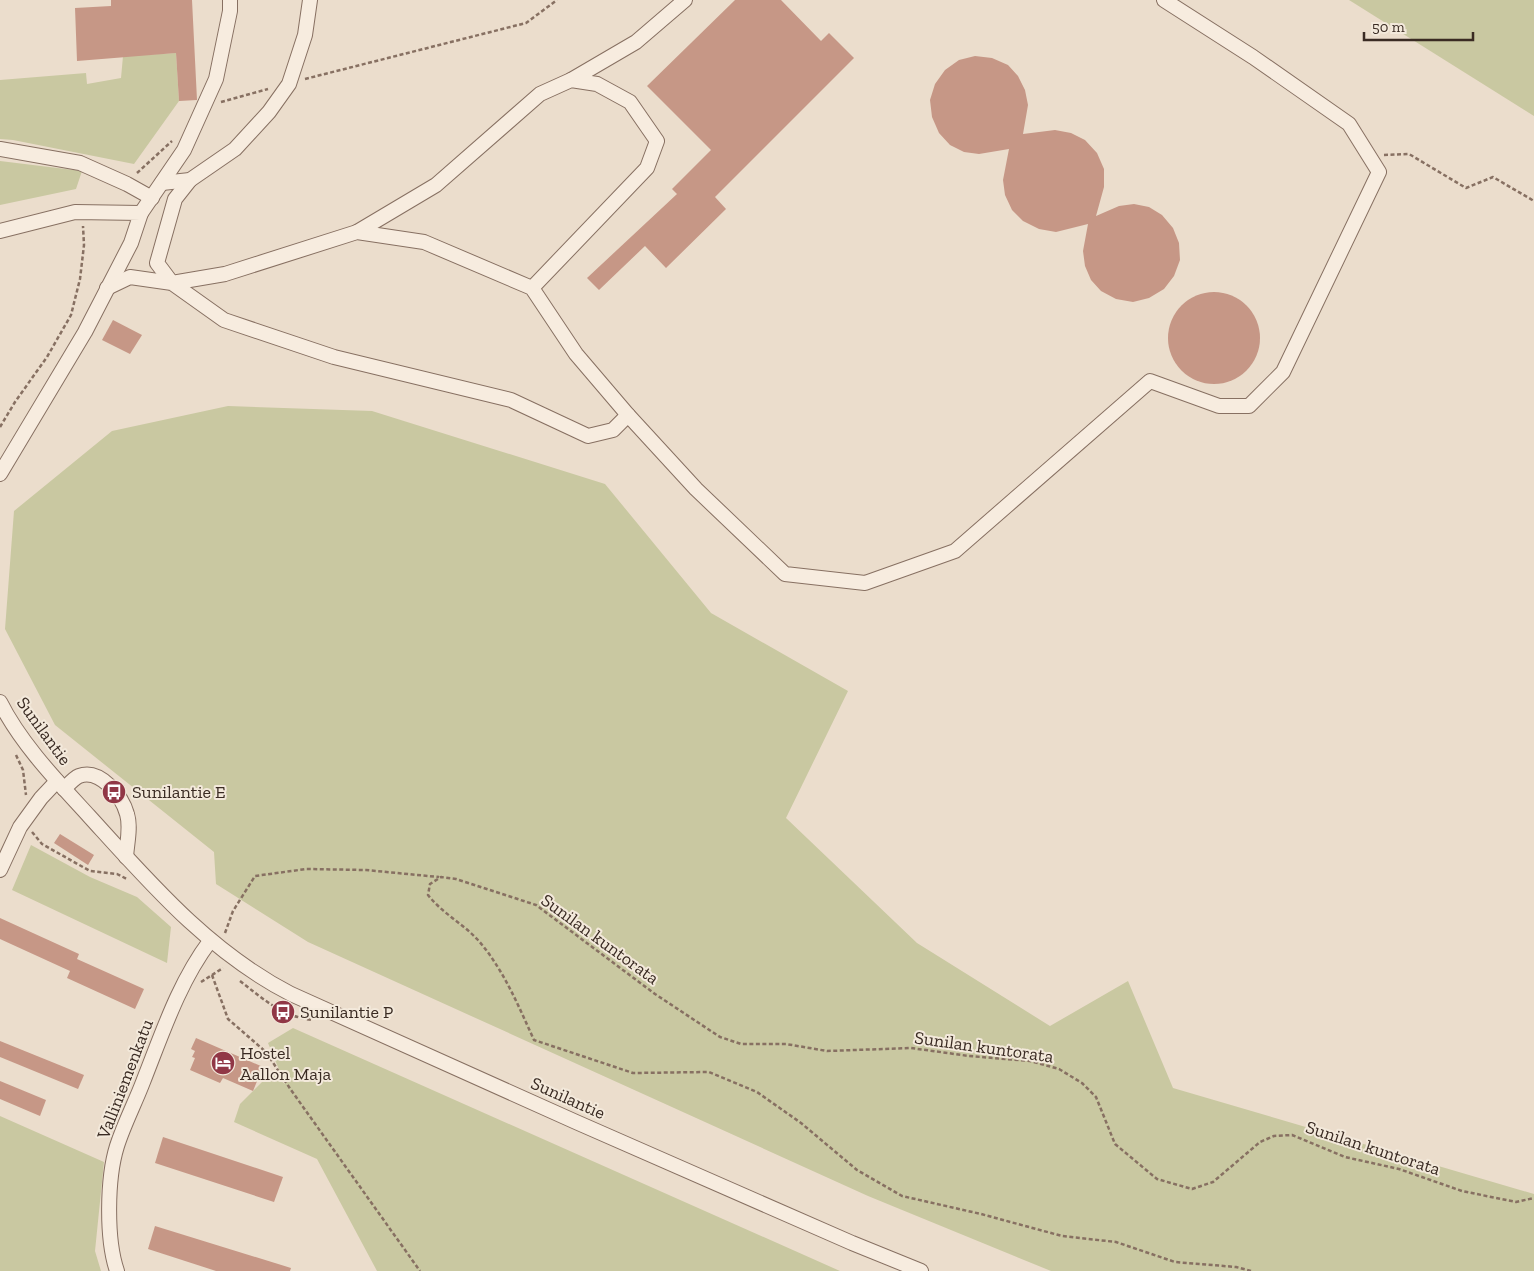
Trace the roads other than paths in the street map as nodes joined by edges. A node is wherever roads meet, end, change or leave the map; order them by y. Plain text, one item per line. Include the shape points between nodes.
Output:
1 (230, 0) edge
2 (310, 0) edge
3 (685, 0) edge
4 (1164, 0) edge
5 (571, 80) junction
6 (0, 149) edge
7 (190, 180) junction
8 (162, 183) junction
9 (152, 198) junction
10 (141, 213) junction
11 (0, 231) edge
12 (357, 232) junction
13 (172, 283) junction
14 (107, 288) junction
15 (532, 288) junction
16 (628, 415) junction
17 (0, 474) edge
18 (0, 702) edge
19 (60, 785) junction
20 (126, 857) junction
21 (0, 870) edge
22 (215, 945) junction
23 (117, 1271) edge
24 (921, 1271) edge

1 - 8 street via 216,79 184,150
2 - 7 street via 305,34 289,84 269,112 235,149
3 - 5 street via 636,42
4 - 16 street via 1254,57 1349,124 1379,172 1283,372 1249,406 1219,406 1150,381 956,551 865,583 785,574 696,489
5 - 12 street via 540,94 436,185
5 - 15 street via 598,84 630,102 657,141 647,168
6 - 9 street via 80,163
7 - 8 street
7 - 13 street via 175,199 157,263
8 - 9 street
9 - 10 street
10 - 11 street via 76,212
10 - 14 street via 131,243
12 - 13 street via 224,274
12 - 15 street via 424,242
13 - 14 street via 130,277
13 - 16 street via 224,320 334,357 511,400 588,436 613,430
14 - 17 street via 85,332
15 - 16 street via 576,354
18 - 19 street, Sunilantie via 13,725
19 - 20 street, Sunilantie
19 - 20 street via 79,776 93,775 107,784 121,800 127,814
19 - 21 street via 29,814
20 - 22 street, Sunilantie
22 - 23 street, Valliniemenkatu via 201,952 171,1013 117,1147 109,1228
22 - 24 street, Sunilantie via 254,974 291,994 585,1126

